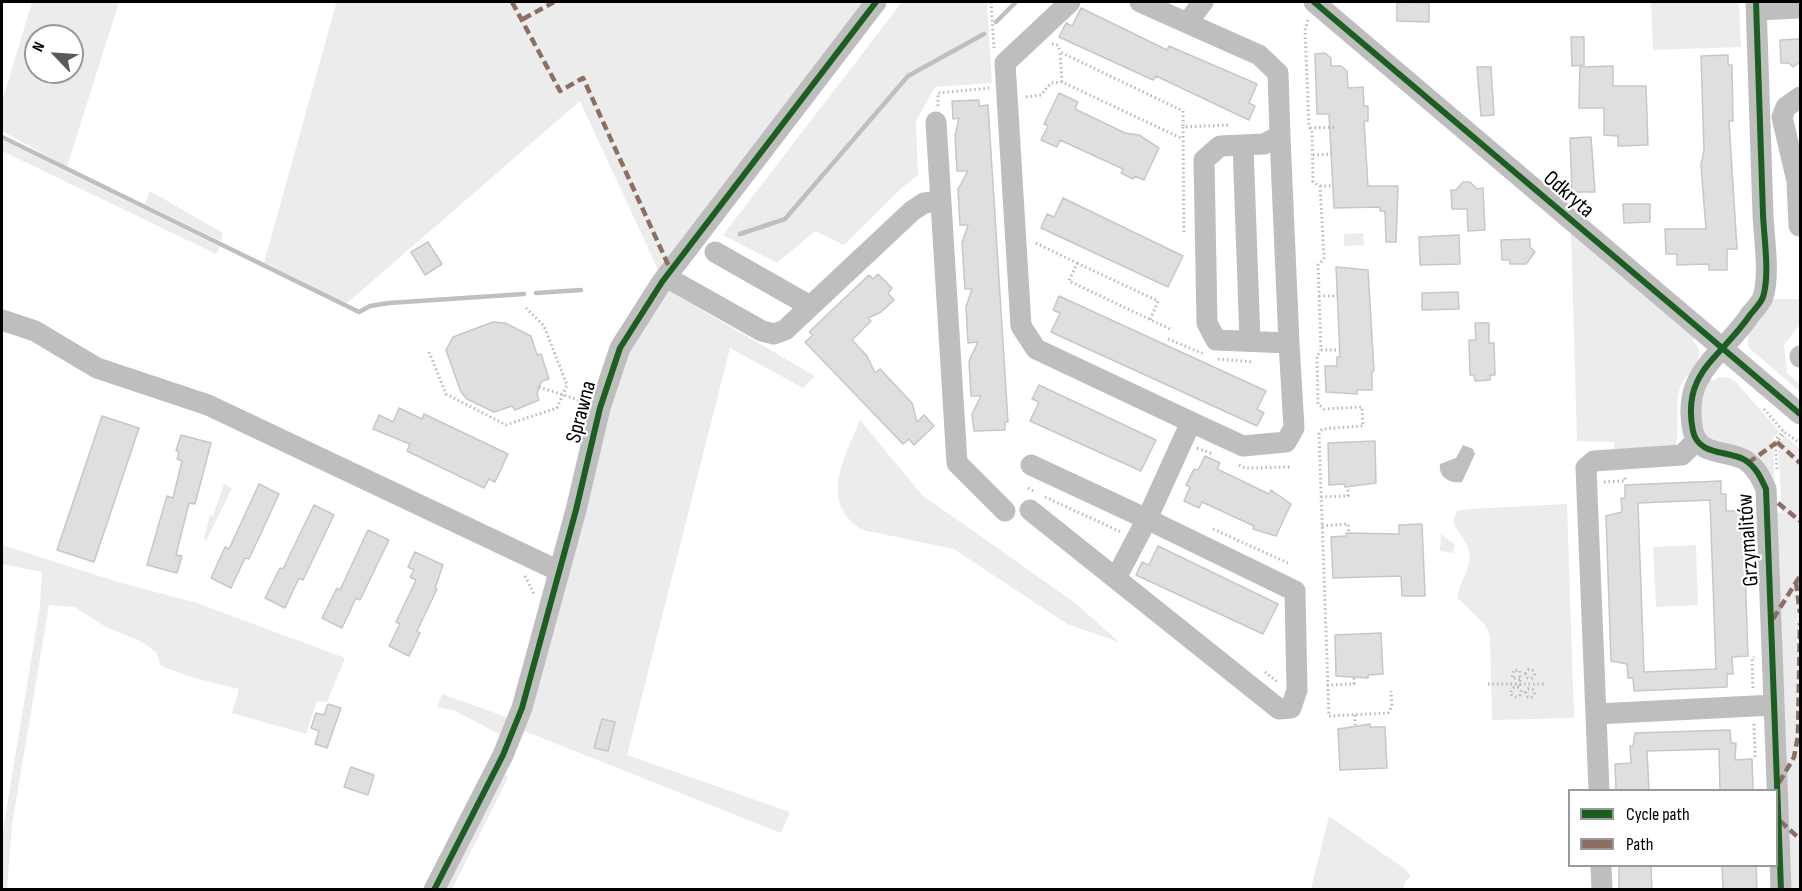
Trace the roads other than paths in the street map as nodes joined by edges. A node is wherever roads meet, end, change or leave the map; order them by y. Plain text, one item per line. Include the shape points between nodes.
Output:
1 (876, 2) edge
2 (1070, 2) edge
3 (1140, 2) edge
4 (1203, 2) edge
5 (1756, 6) edge
6 (1800, 8) edge
7 (1315, 9) edge
8 (1187, 23) junction
9 (1800, 97) edge
10 (936, 122) road end
11 (1280, 136) junction
12 (1243, 145) junction
13 (939, 201) junction
14 (1800, 226) edge
15 (1764, 227) junction
16 (715, 252) dead end
17 (666, 277) junction
18 (810, 306) junction
19 (2, 320) edge
20 (1250, 341) junction
21 (1289, 343) junction
22 (1723, 349) junction
23 (1800, 414) edge
24 (1191, 422) junction
25 (1697, 440) junction
26 (1031, 465) dead end
27 (1035, 502) road end
28 (1005, 511) dead end
29 (1142, 517) junction
30 (559, 572) junction
31 (1116, 578) junction
32 (1764, 706) junction
33 (1596, 714) junction
34 (1599, 789) edge
35 (1772, 789) edge
36 (1778, 858) edge
37 (1601, 867) edge
38 (434, 890) edge
39 (1602, 890) edge
40 (1781, 890) edge

1 - 17 street, Sprawna
2 - 24 street via 1005,63 1021,326 1036,348
3 - 8 street
4 - 8 street
5 - 6 street
5 - 15 street
7 - 22 street, Odkryta
8 - 11 street via 1259,55 1278,73
9 - 14 street via 1786,107 1782,117 1797,181
10 - 13 street
11 - 12 street via 1264,144
11 - 21 street
12 - 20 street
12 - 20 street via 1220,146 1204,160 1207,323 1216,340
13 - 18 street via 924,203 912,211
13 - 28 street via 957,462
14 - 15 street
15 - 22 street via 1763,297
16 - 18 street
17 - 18 street via 774,334 785,330
17 - 30 street, Sprawna via 633,326 612,368
19 - 30 street via 35,331 97,369 208,405
20 - 21 street
21 - 24 street via 1294,428 1286,442 1243,446
22 - 23 street, Odkryta
22 - 25 street via 1704,368 1691,390 1692,424
24 - 29 street
25 - 32 street, Grzymalitów via 1716,453 1745,460 1766,489
25 - 33 street via 1682,455 1671,458 1594,461 1586,468
26 - 29 street
27 - 31 street
29 - 31 street
29 - 31 street via 1295,591 1295,696 1291,708 1279,709 1271,690
30 - 38 street, Sprawna via 522,708 503,755
32 - 33 street
32 - 35 street, Grzymalitów
33 - 34 street
36 - 40 street, Grzymalitów
37 - 39 street

